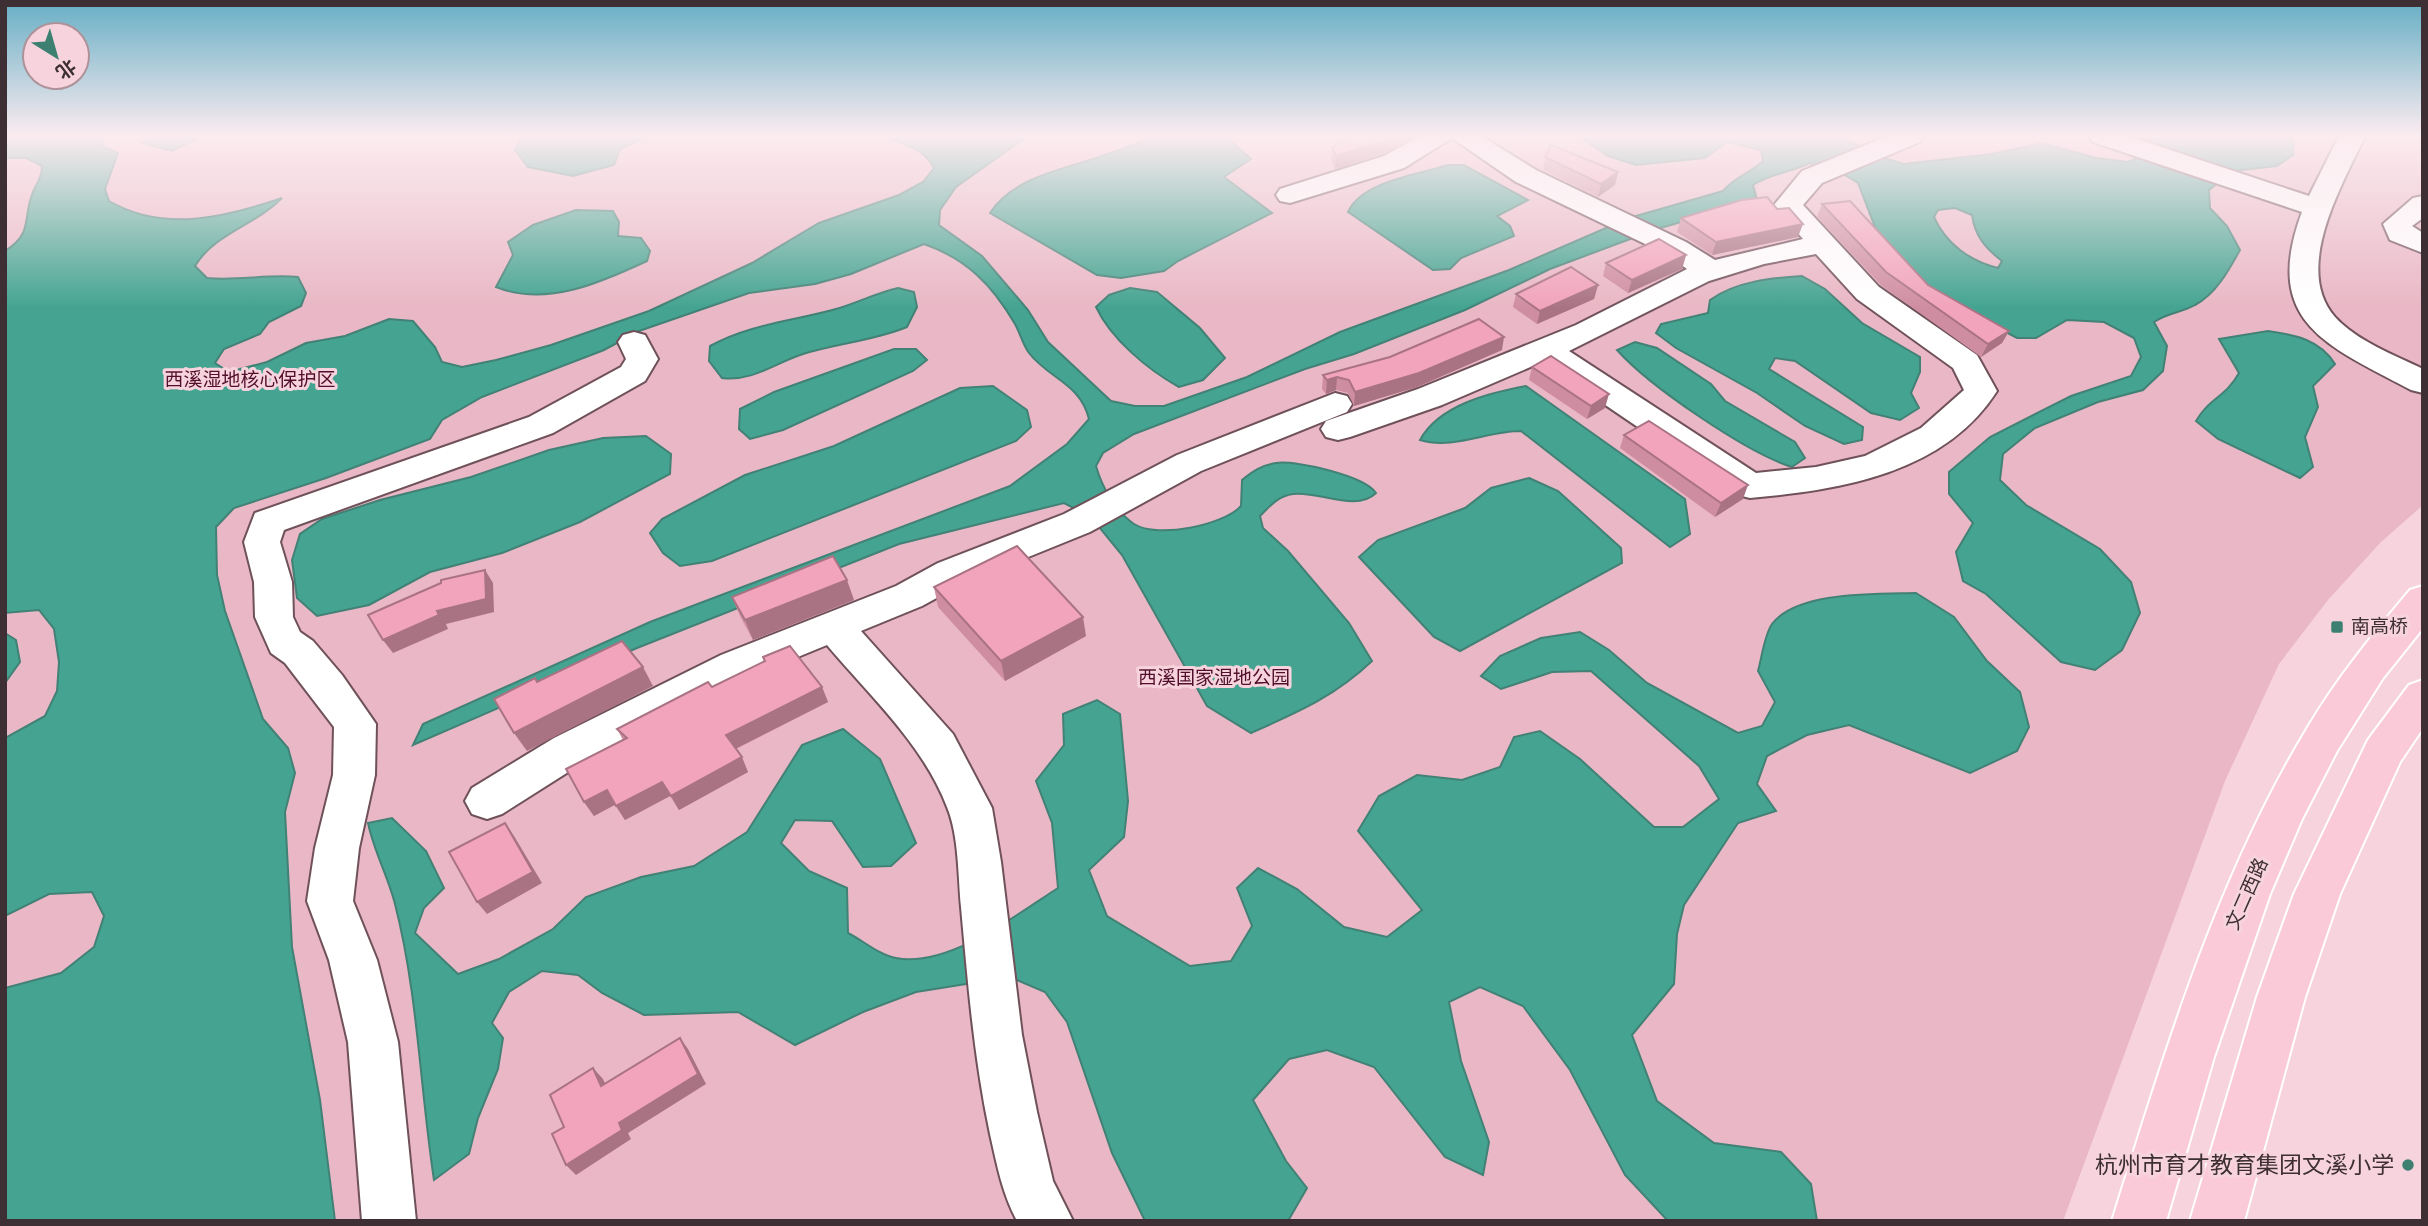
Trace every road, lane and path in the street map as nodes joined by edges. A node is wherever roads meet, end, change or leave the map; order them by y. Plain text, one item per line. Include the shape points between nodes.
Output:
1 (1296, 193) edge
2 (1561, 193) edge
3 (1798, 193) edge
4 (2273, 193) edge
5 (2327, 193) edge
6 (1290, 195) dead end
7 (2423, 204) edge
8 (2320, 209) junction
9 (1822, 244) junction
10 (2423, 244) edge
11 (1711, 271) junction
12 (634, 342) dead end
13 (1542, 348) junction
14 (2423, 383) edge
15 (2423, 600) edge
16 (833, 626) junction
17 (2423, 696) edge
18 (487, 801) dead end
19 (389, 1221) edge
20 (1046, 1221) edge
21 (2139, 1221) edge
22 (2217, 1221) edge

1 - 6 street
2 - 11 street via 1676,248
3 - 9 street via 1788,205
4 - 8 street
5 - 8 street
7 - 10 street via 2397,223 2400,234
8 - 14 street via 2302,254 2306,300 2321,321 2351,344
9 - 11 street
9 - 13 street via 1868,293 1966,362 1981,390 1965,412 1936,436 1895,460 1808,481 1750,486
11 - 13 street via 1587,332
12 - 19 street via 642,359 634,374 588,402 479,449 268,522 262,542 273,582 274,617 285,642 313,669 355,724 354,775 330,901 353,960 373,1042
13 - 16 street via 1430,397 1337,416 1189,463 1077,523
15 - 21 main road, 文二西路 via 2390,636 2331,725 2276,831 2231,930
16 - 18 street via 735,666 614,727
16 - 20 street via 938,746 970,808 997,1035 1029,1190
17 - 22 main road via 2382,752 2317,894 2281,997

